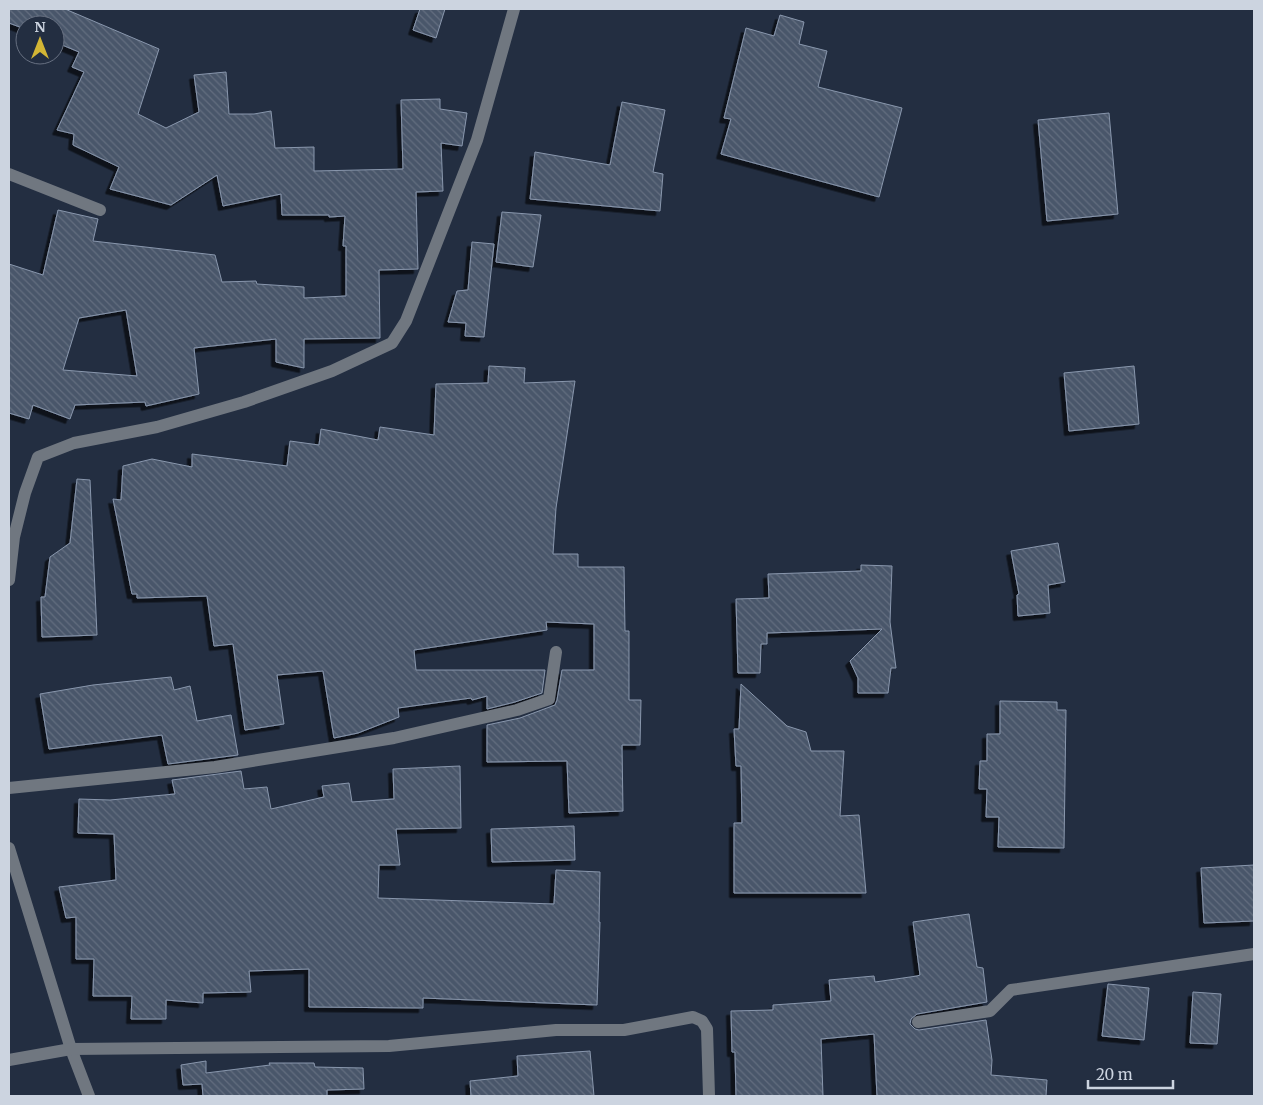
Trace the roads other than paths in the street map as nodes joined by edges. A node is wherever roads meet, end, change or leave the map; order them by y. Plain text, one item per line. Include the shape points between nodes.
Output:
1 (514, 9) edge
2 (9, 174) edge
3 (100, 210) dead end
4 (9, 580) edge
5 (556, 652) dead end
6 (9, 788) edge
7 (9, 848) edge
8 (1254, 954) edge
9 (918, 1022) dead end
10 (71, 1049) junction
11 (9, 1060) edge
12 (89, 1096) edge
13 (709, 1096) edge

1 - 4 street via 477,140 406,321 392,343 332,371 244,402 157,427 74,444 38,458 14,537
2 - 3 street
5 - 6 street via 550,699 517,710 394,738 215,767
7 - 10 street
8 - 9 street via 1010,990 990,1011
10 - 11 street
10 - 12 street
10 - 13 street via 389,1046 556,1030 624,1030 693,1017 702,1021 707,1029

